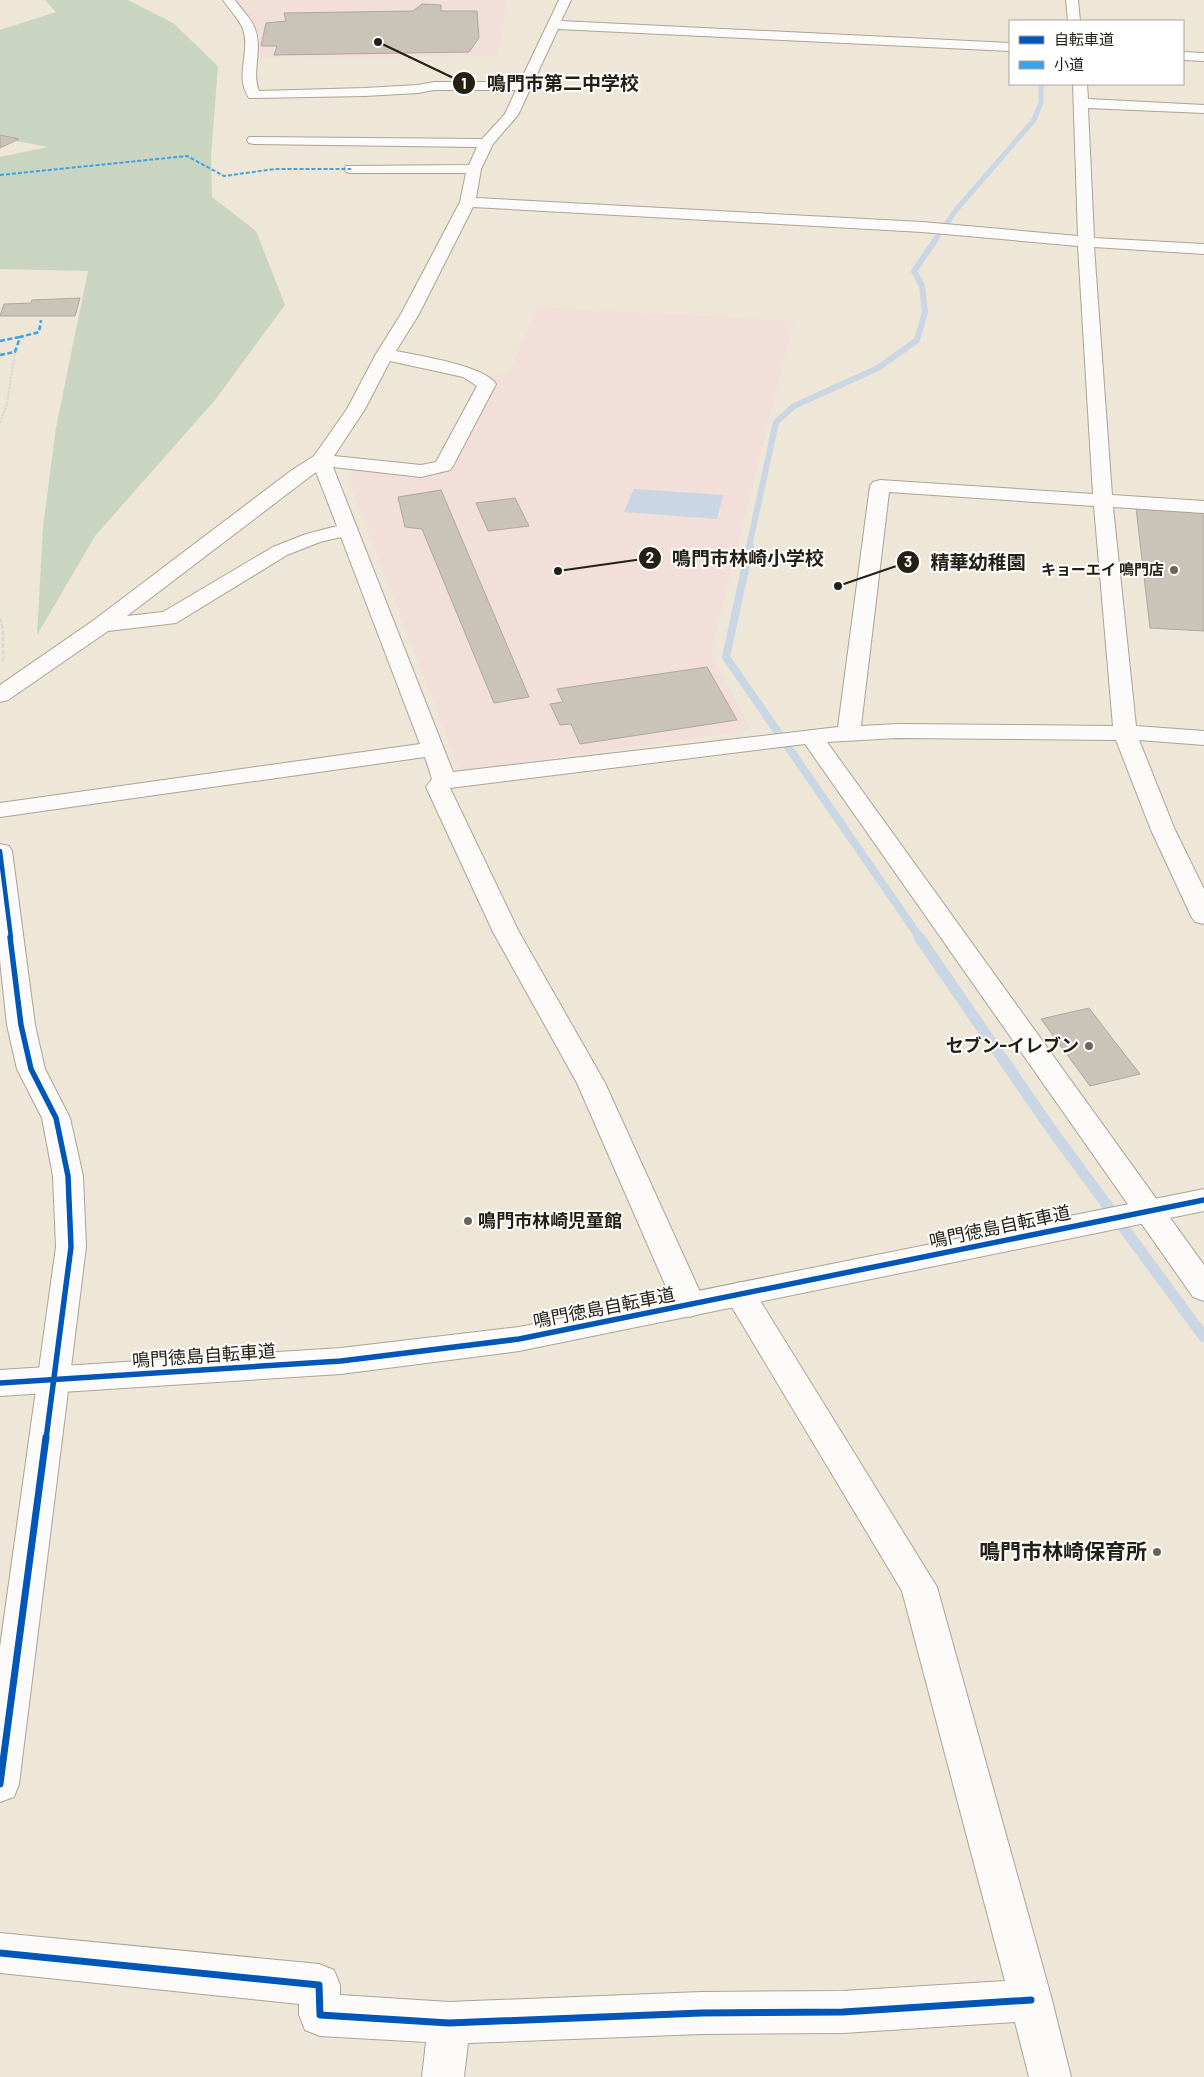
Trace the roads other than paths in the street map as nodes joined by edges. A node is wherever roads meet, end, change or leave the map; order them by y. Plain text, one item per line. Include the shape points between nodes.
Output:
1 (229, 0) edge
2 (565, 0) edge
3 (1072, 0) edge
4 (1074, 20) edge
5 (554, 25) junction
6 (1009, 47) edge
7 (1184, 56) edge
8 (1204, 57) edge
9 (525, 86) junction
10 (1080, 94) edge
11 (1204, 109) edge
12 (254, 140) dead end
13 (486, 143) junction
14 (474, 168) junction
15 (351, 169) dead end
16 (468, 202) junction
17 (1086, 242) junction
18 (1204, 249) edge
19 (385, 354) junction
20 (321, 460) junction
21 (1103, 501) junction
22 (1204, 507) edge
23 (348, 529) junction
24 (102, 625) junction
25 (2, 695) edge
26 (849, 733) junction
27 (1124, 733) junction
28 (806, 736) junction
29 (1204, 738) edge
30 (434, 749) junction
31 (444, 780) junction
32 (0, 810) edge
33 (0, 850) edge
34 (3, 899) edge
35 (1204, 916) edge
36 (1204, 1200) edge
37 (1144, 1213) junction
38 (1204, 1289) edge
39 (740, 1294) junction
40 (690, 1306) junction
41 (53, 1380) junction
42 (0, 1383) edge
43 (0, 1784) edge
44 (0, 1954) edge
45 (1031, 2000) junction
46 (449, 2023) junction
47 (443, 2077) edge
48 (1050, 2077) edge

1 - 9 street via 249,29 252,56 248,81 254,95 365,92 434,86
2 - 5 street
3 - 4 street
5 - 6 street
5 - 9 street
7 - 8 street
9 - 13 street via 511,115
10 - 11 street
10 - 17 street
12 - 13 street
13 - 14 street
14 - 15 street
14 - 16 street
16 - 17 street via 922,227
16 - 19 street via 410,314
17 - 18 street
17 - 21 street
19 - 20 street via 356,408
19 - 20 street via 469,373 487,384 443,466 421,471
20 - 23 street
20 - 24 street
21 - 22 street
21 - 26 street via 880,486
21 - 27 street
23 - 24 street via 280,551 168,618
23 - 30 street
24 - 25 street
26 - 27 street
26 - 28 street
27 - 29 street
27 - 35 street via 1163,830
28 - 31 street
28 - 37 street
30 - 31 street
30 - 32 street
31 - 40 street via 438,786 506,932 591,1083
33 - 34 street
34 - 41 street via 21,1025 31,1069 56,1118 68,1176 72,1247
36 - 37 street, 鳴門徳島自転車道
37 - 38 street
37 - 39 street, 鳴門徳島自転車道
39 - 40 street, 鳴門徳島自転車道
39 - 45 street via 919,1587
40 - 41 street, 鳴門徳島自転車道 via 519,1339 351,1360
41 - 42 street, 鳴門徳島自転車道
41 - 43 street
44 - 46 street via 319,1985 320,2014
45 - 46 street via 844,2012 700,2013
45 - 48 street
46 - 47 street

